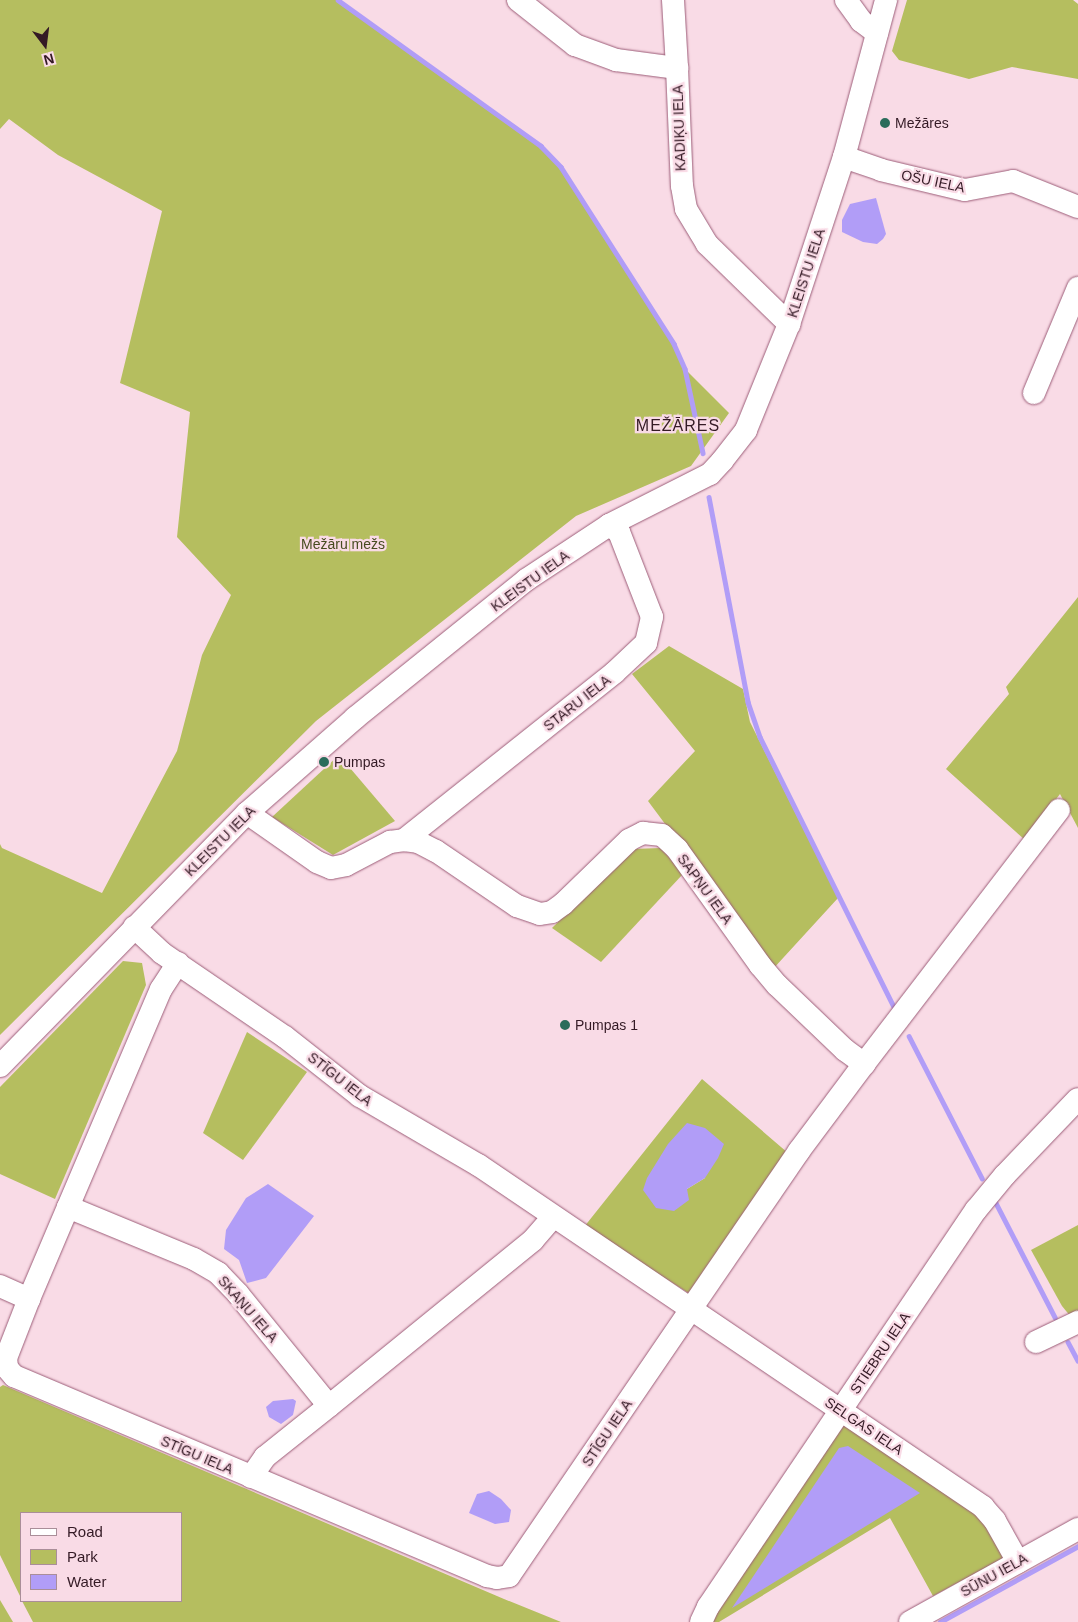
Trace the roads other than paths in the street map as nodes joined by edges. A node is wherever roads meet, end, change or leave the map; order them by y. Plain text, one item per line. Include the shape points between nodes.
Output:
1 (518, 0) edge
2 (673, 0) edge
3 (846, 0) edge
4 (886, 0) edge
5 (877, 33) junction
6 (677, 68) junction
7 (844, 157) junction
8 (1078, 207) edge
9 (1078, 290) edge
10 (789, 324) junction
11 (1034, 393) dead end
12 (609, 526) junction
13 (1059, 810) dead end
14 (248, 813) junction
15 (404, 840) junction
16 (134, 927) junction
17 (178, 963) junction
18 (864, 1064) junction
19 (0, 1066) edge
20 (1078, 1099) edge
21 (68, 1208) junction
22 (553, 1217) junction
23 (0, 1286) edge
24 (29, 1299) junction
25 (691, 1309) junction
26 (1078, 1322) edge
27 (1036, 1342) dead end
28 (329, 1406) junction
29 (841, 1410) junction
30 (251, 1478) junction
31 (1078, 1529) edge
32 (1018, 1562) junction
33 (700, 1622) edge
34 (910, 1622) edge

1 - 6 street, KADIĶU IELA via 575,45 616,60
2 - 6 street
3 - 5 street via 861,21
4 - 5 street, KLEISTU IELA
5 - 7 street, KLEISTU IELA
6 - 10 street, KADIĶU IELA via 682,186 686,209 707,244
7 - 8 street, OŠU IELA via 881,170 965,190 1013,181
7 - 10 street, KLEISTU IELA
9 - 11 street
10 - 12 street, KLEISTU IELA via 746,430 710,474
12 - 14 street, KLEISTU IELA via 526,580 355,718
12 - 15 street, STARU IELA via 618,532 652,618 646,643 614,674
13 - 18 street
14 - 15 street via 317,862 332,868 346,865 390,842
14 - 16 street, KLEISTU IELA
15 - 18 street, SAPŅU IELA via 427,846 517,906 540,914 552,912 563,904 629,840 643,833 662,836 676,849 777,985
16 - 17 street, STĪGU IELA
16 - 19 street, KLEISTU IELA
17 - 21 street via 161,989
17 - 22 street, STĪGU IELA via 286,1037 379,1109 451,1149
18 - 25 street via 799,1151
20 - 29 street, STIEBRU IELA via 989,1192
21 - 24 street, STĪGU IELA
21 - 28 street, SKAŅU IELA via 194,1259 218,1274
22 - 25 street, STĪGU IELA
22 - 28 street via 533,1240
23 - 24 street
24 - 30 street, STĪGU IELA via 6,1358 7,1368 14,1376
25 - 29 street, SELGAS IELA
25 - 30 street, STĪGU IELA via 509,1576 487,1576
26 - 27 street
28 - 30 street via 265,1457
29 - 32 street, SELGAS IELA via 983,1507 995,1521
29 - 33 street, STIEBRU IELA
31 - 32 street, SŪNU IELA
32 - 34 street, SŪNU IELA

